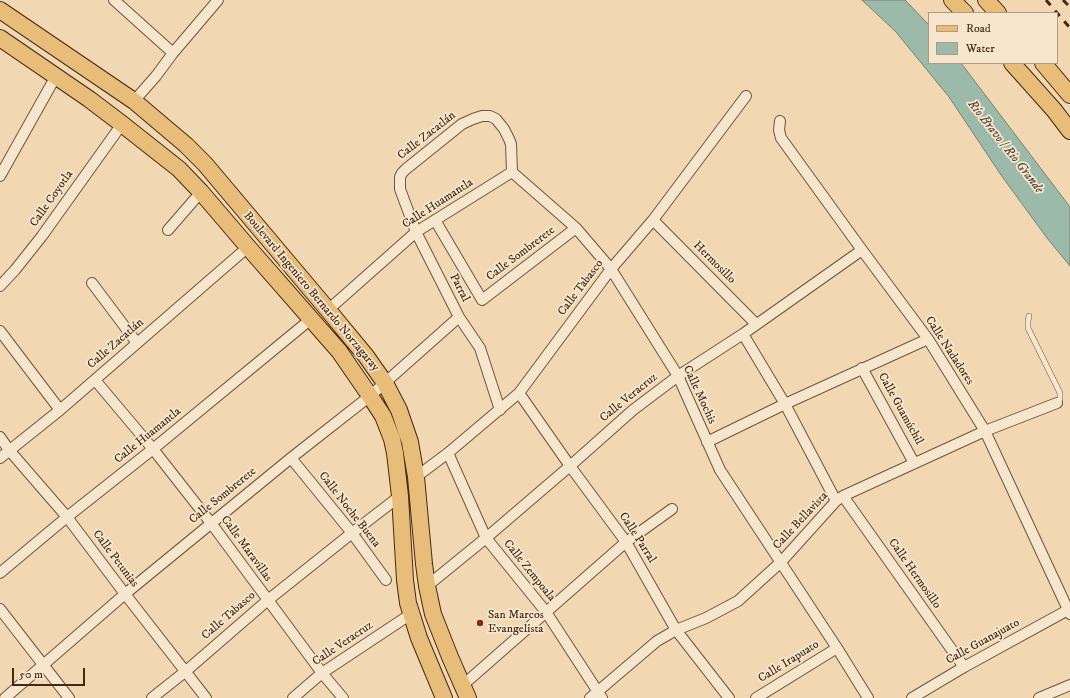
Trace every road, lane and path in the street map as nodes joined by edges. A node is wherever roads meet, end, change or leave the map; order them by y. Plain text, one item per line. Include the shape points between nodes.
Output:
1 (114, 0) edge
2 (218, 0) edge
3 (952, 0) edge
4 (986, 0) edge
5 (0, 10) edge
6 (963, 12) edge
7 (997, 12) edge
8 (0, 38) edge
9 (173, 53) junction
10 (1013, 64) edge
11 (1044, 64) edge
12 (56, 76) junction
13 (1070, 95) edge
14 (746, 96) dead end
15 (134, 101) junction
16 (780, 121) dead end
17 (122, 124) junction
18 (1070, 131) edge
19 (512, 172) junction
20 (0, 176) edge
21 (400, 177) joint
22 (201, 192) junction
23 (435, 220) junction
24 (654, 220) junction
25 (576, 228) junction
26 (168, 230) dead end
27 (416, 232) junction
28 (248, 247) junction
29 (862, 250) junction
30 (611, 269) junction
31 (92, 283) dead end
32 (0, 286) edge
33 (328, 310) junction
34 (1029, 316) dead end
35 (459, 317) junction
36 (311, 319) junction
37 (756, 324) junction
38 (0, 331) edge
39 (743, 334) junction
40 (928, 339) junction
41 (137, 343) junction
42 (862, 368) junction
43 (678, 376) junction
44 (95, 380) junction
45 (385, 383) junction
46 (519, 393) junction
47 (370, 396) junction
48 (1057, 403) joint
49 (785, 404) junction
50 (60, 410) junction
51 (500, 410) junction
52 (984, 431) junction
53 (0, 437) edge
54 (707, 442) junction
55 (153, 449) junction
56 (9, 450) junction
57 (448, 453) junction
58 (0, 458) edge
59 (291, 458) junction
60 (914, 463) junction
61 (570, 466) junction
62 (416, 477) junction
63 (400, 496) junction
64 (840, 498) junction
65 (672, 509) dead end
66 (67, 517) junction
67 (211, 522) junction
68 (352, 533) junction
69 (486, 538) junction
70 (626, 542) junction
71 (781, 562) junction
72 (0, 573) edge
73 (386, 580) dead end
74 (427, 586) junction
75 (125, 594) junction
76 (268, 600) junction
77 (0, 609) edge
78 (546, 612) junction
79 (1069, 612) edge
80 (411, 614) junction
81 (676, 630) junction
82 (837, 648) junction
83 (44, 665) junction
84 (964, 667) junction
85 (186, 671) junction
86 (322, 672) junction
87 (1070, 685) edge
88 (466, 692) edge
89 (596, 696) edge
90 (5, 698) edge
91 (68, 698) edge
92 (152, 698) edge
93 (206, 698) edge
94 (293, 698) edge
95 (343, 698) edge
96 (444, 698) edge
97 (730, 698) edge
98 (756, 698) edge
99 (868, 698) edge
100 (912, 698) edge
101 (1039, 698) edge

1 - 9 street
2 - 9 street
3 - 6 main road
4 - 7 main road
5 - 15 main road, Boulevard Ingeniero Bernardo Norzagaray
8 - 12 main road, Boulevard Ingeniero Bernardo Norzagaray
9 - 15 street
10 - 18 main road
11 - 13 main road
12 - 17 main road, Boulevard Ingeniero Bernardo Norzagaray
12 - 20 street
14 - 24 street, Calle Tabasco
15 - 33 main road, Boulevard Ingeniero Bernardo Norzagaray via 205,164
16 - 29 street, Calle Nadadores via 781,138
17 - 22 main road, Boulevard Ingeniero Bernardo Norzagaray via 170,162
17 - 32 street, Calle Coyotla via 42,236
19 - 21 street, Calle Zacatlán via 510,139 496,119 482,116 462,124 406,169
19 - 23 street, Calle Huamantla
19 - 25 street, Calle Mochis
21 - 27 street, Parral via 400,189
22 - 26 street
22 - 28 main road, Boulevard Ingeniero Bernardo Norzagaray
23 - 25 street, Calle Sombrerete via 482,300
23 - 27 street, Calle Huamantla
24 - 30 street, Calle Tabasco
24 - 37 street, Hermosillo
25 - 30 street, Calle Mochis
27 - 33 street, Calle Huamantla
27 - 35 street, Parral
28 - 36 main road, Boulevard Ingeniero Bernardo Norzagaray
28 - 41 street, Calle Zacatlán
29 - 37 street, Calle Veracruz
29 - 40 street, Calle Nadadores
30 - 43 street, Calle Mochis
30 - 46 street, Calle Tabasco
31 - 41 street
33 - 45 main road, Boulevard Ingeniero Bernardo Norzagaray
34 - 48 lane via 1028,328 1060,393
35 - 45 street, Calle Sombrerete
35 - 51 street, Parral via 480,348
36 - 47 main road, Boulevard Ingeniero Bernardo Norzagaray via 339,351
36 - 55 street, Calle Huamantla
37 - 39 street, Calle Veracruz
38 - 50 street
39 - 43 street, Calle Veracruz
39 - 49 street, Calle Hermosillo
40 - 42 street
40 - 52 street, Calle Nadadores
41 - 44 street, Calle Zacatlán
42 - 49 street
42 - 60 street, Calle Guamúchil
43 - 54 street, Calle Mochis
43 - 61 street, Calle Veracruz via 633,410
44 - 50 street, Calle Zacatlán
44 - 55 street, Calle Maravillas
45 - 47 street, Calle Sombrerete
45 - 62 main road, Boulevard Ingeniero Bernardo Norzagaray via 406,428
46 - 51 street, Calle Tabasco
46 - 61 street, Calle Parral
47 - 59 street, Calle Sombrerete
47 - 63 main road, Boulevard Ingeniero Bernardo Norzagaray via 383,416 392,439
48 - 52 street, Calle Bellavista
49 - 54 street
49 - 64 street, Calle Hermosillo
50 - 56 street, Calle Zacatlán
51 - 57 street, Calle Tabasco
52 - 60 street, Calle Bellavista
52 - 79 street, Calle Nadadores
53 - 56 street, Calle Petunias
54 - 71 street, Calle Mochis via 720,470
55 - 66 street, Calle Huamantla
55 - 67 street, Calle Maravillas
56 - 58 street, Calle Zacatlán
56 - 66 street, Calle Petunias
57 - 62 street, Calle Tabasco
57 - 69 street, Calle Zempoala
59 - 67 street, Calle Sombrerete
59 - 68 street, Calle Noche Buena
60 - 64 street, Calle Bellavista
61 - 69 street, Calle Veracruz
61 - 70 street, Calle Parral
62 - 74 main road, Boulevard Ingeniero Bernardo Norzagaray
63 - 68 street, Calle Tabasco
63 - 80 main road, Boulevard Ingeniero Bernardo Norzagaray via 405,580
64 - 71 street, Calle Bellavista
64 - 84 street, Calle Hermosillo
65 - 70 street
66 - 72 street, Calle Huamantla
66 - 75 street, Calle Petunias
67 - 75 street, Calle Sombrerete
67 - 76 street, Calle Maravillas
68 - 73 street, Calle Noche Buena
68 - 76 street, Calle Tabasco
69 - 74 street, Calle Veracruz
69 - 78 street, Calle Zempoala
70 - 78 street
70 - 81 street, Calle Parral
71 - 81 street, Calle Bellavista via 738,601
71 - 82 street, Calle Mochis
74 - 88 main road, Boulevard Ingeniero Bernardo Norzagaray via 433,614
75 - 83 street, Calle Sombrerete
75 - 85 street, Calle Petunias
76 - 85 street, Calle Tabasco
76 - 86 street, Calle Maravillas
77 - 83 street
78 - 88 street
78 - 89 street, Calle Zempoala
79 - 84 street, Calle Guanajuato
80 - 86 street, Calle Veracruz
80 - 96 main road, Boulevard Ingeniero Bernardo Norzagaray
81 - 89 street, Calle Bellavista via 657,641
81 - 97 street, Calle Parral
82 - 98 street, Calle Irapuato
82 - 99 street, Calle Mochis
83 - 90 street, Calle Sombrerete
83 - 91 street
84 - 100 street, Calle Guanajuato
85 - 92 street, Calle Tabasco
85 - 93 street, Calle Petunias
86 - 94 street, Calle Veracruz
86 - 95 street, Calle Maravillas
87 - 101 street

